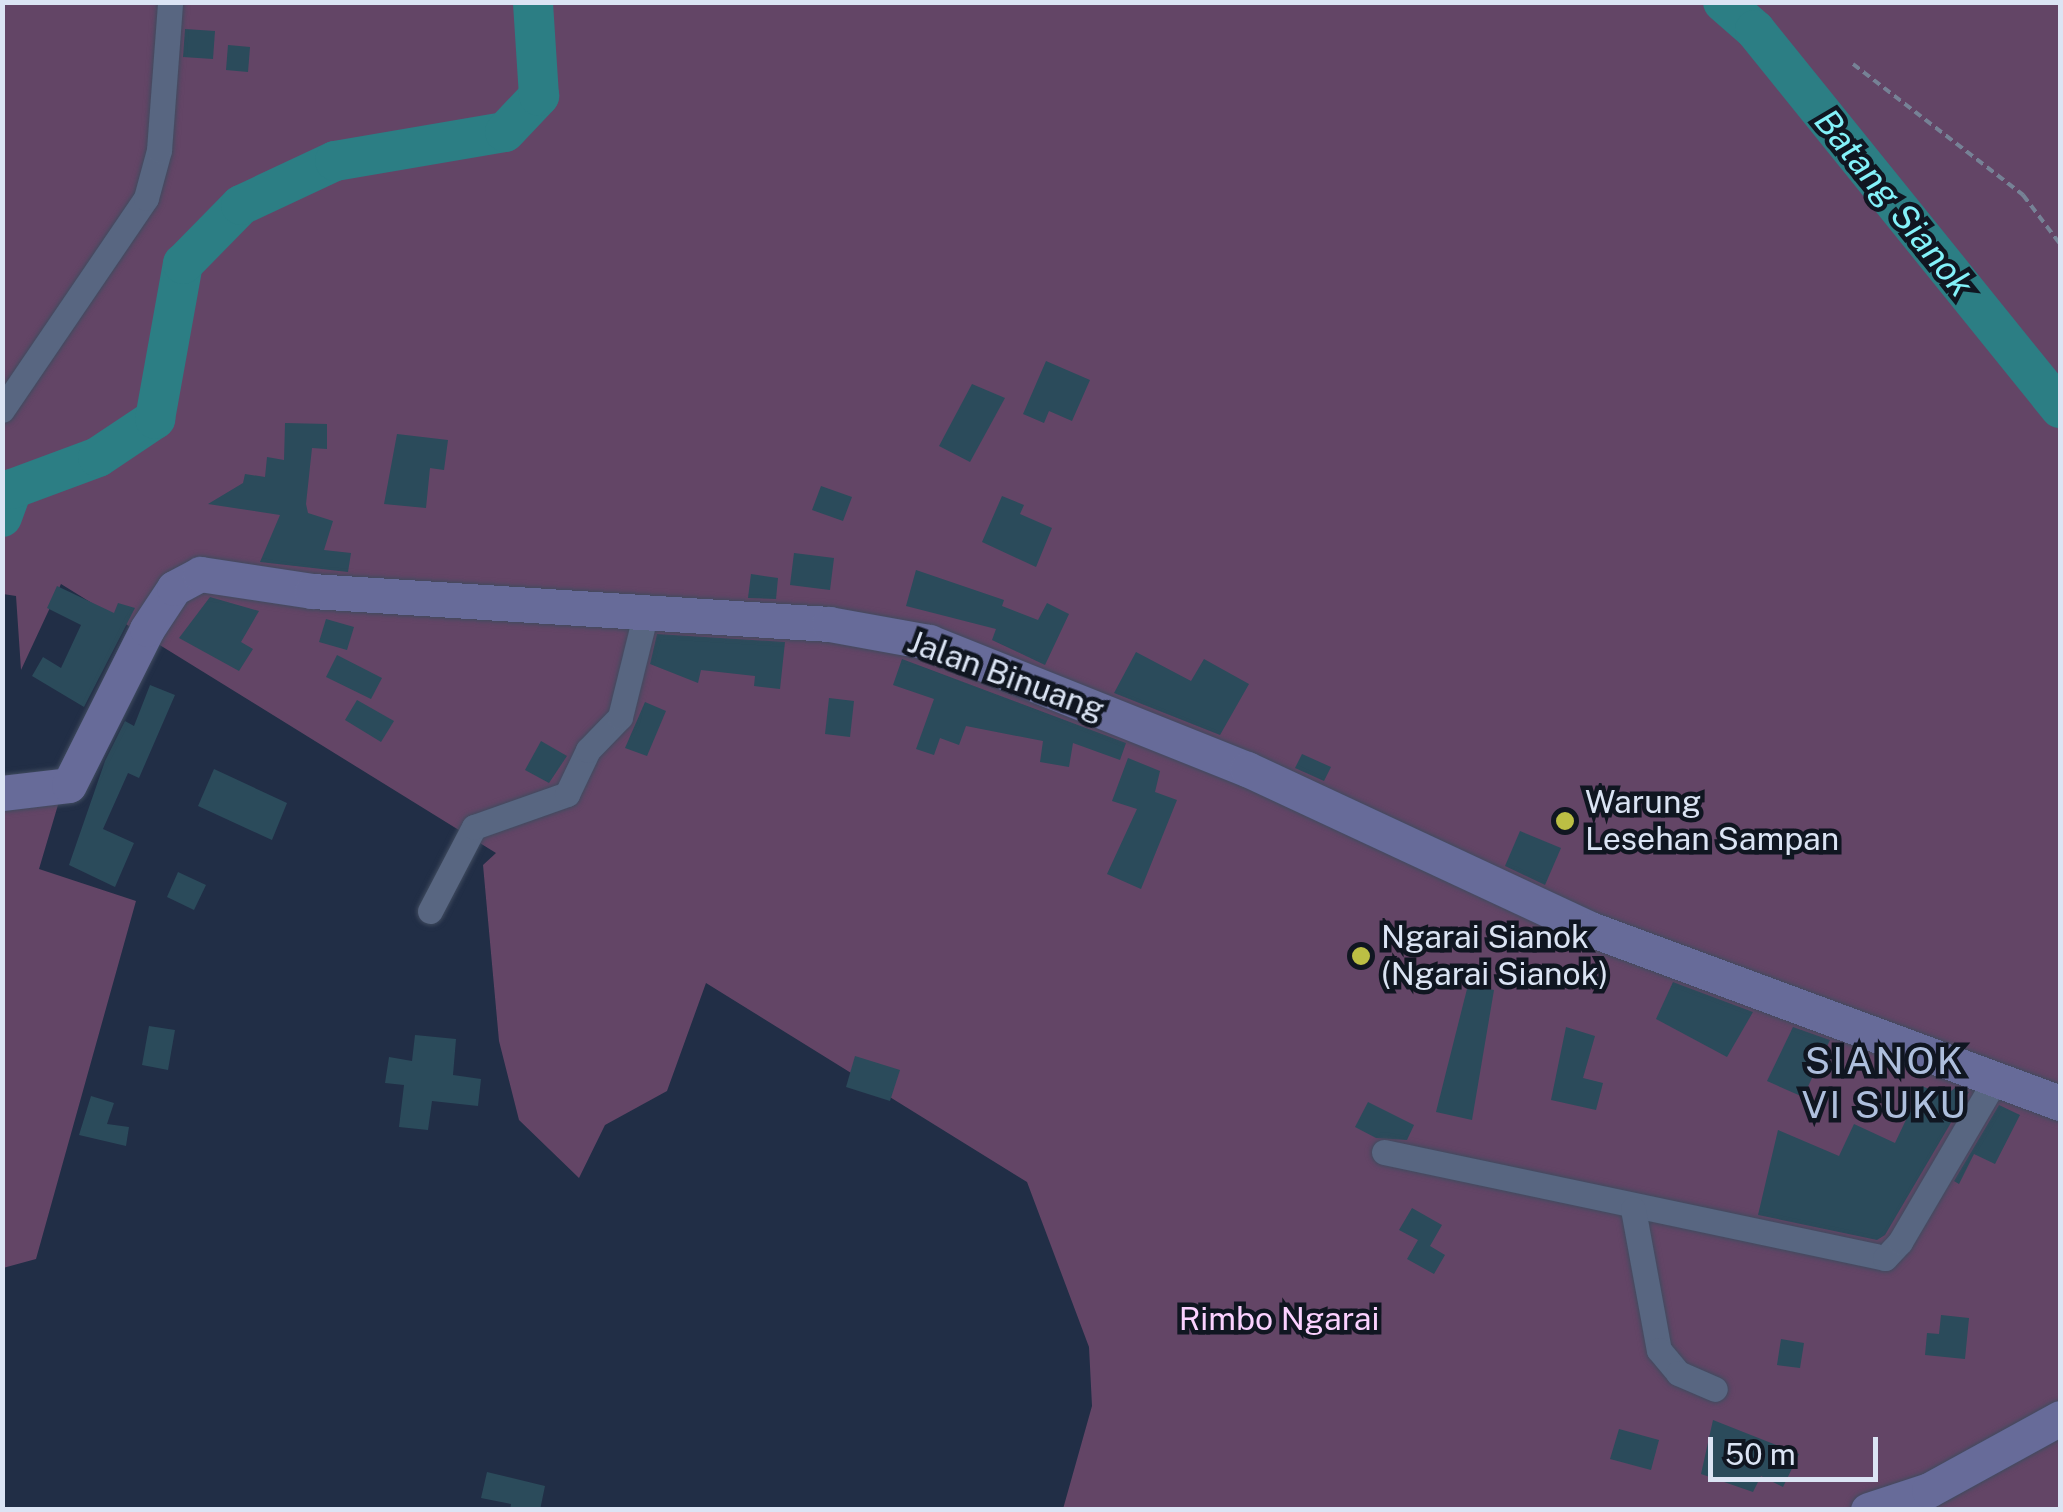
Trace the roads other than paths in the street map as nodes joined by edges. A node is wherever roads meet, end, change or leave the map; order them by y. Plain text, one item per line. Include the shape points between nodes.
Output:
1 (170, 2) edge
2 (2, 410) edge
3 (646, 612) junction
4 (2, 793) edge
5 (430, 911) dead end
6 (1996, 1080) junction
7 (2060, 1103) edge
8 (1384, 1152) dead end
9 (1632, 1209) junction
10 (1716, 1389) dead end
11 (2060, 1418) edge
12 (1868, 1510) edge

1 - 2 street via 159,150 146,198
3 - 4 main road, Jalan Binuang via 312,591 200,574 174,588 147,628 68,785
3 - 5 street via 620,717 588,750 567,794 474,827
3 - 6 main road, Jalan Binuang via 830,624 929,642 1247,769 1590,928
6 - 7 main road, Jalan Binuang
6 - 9 street via 1885,1258
8 - 9 street
9 - 10 street via 1660,1350 1678,1373
11 - 12 main road via 1929,1490

